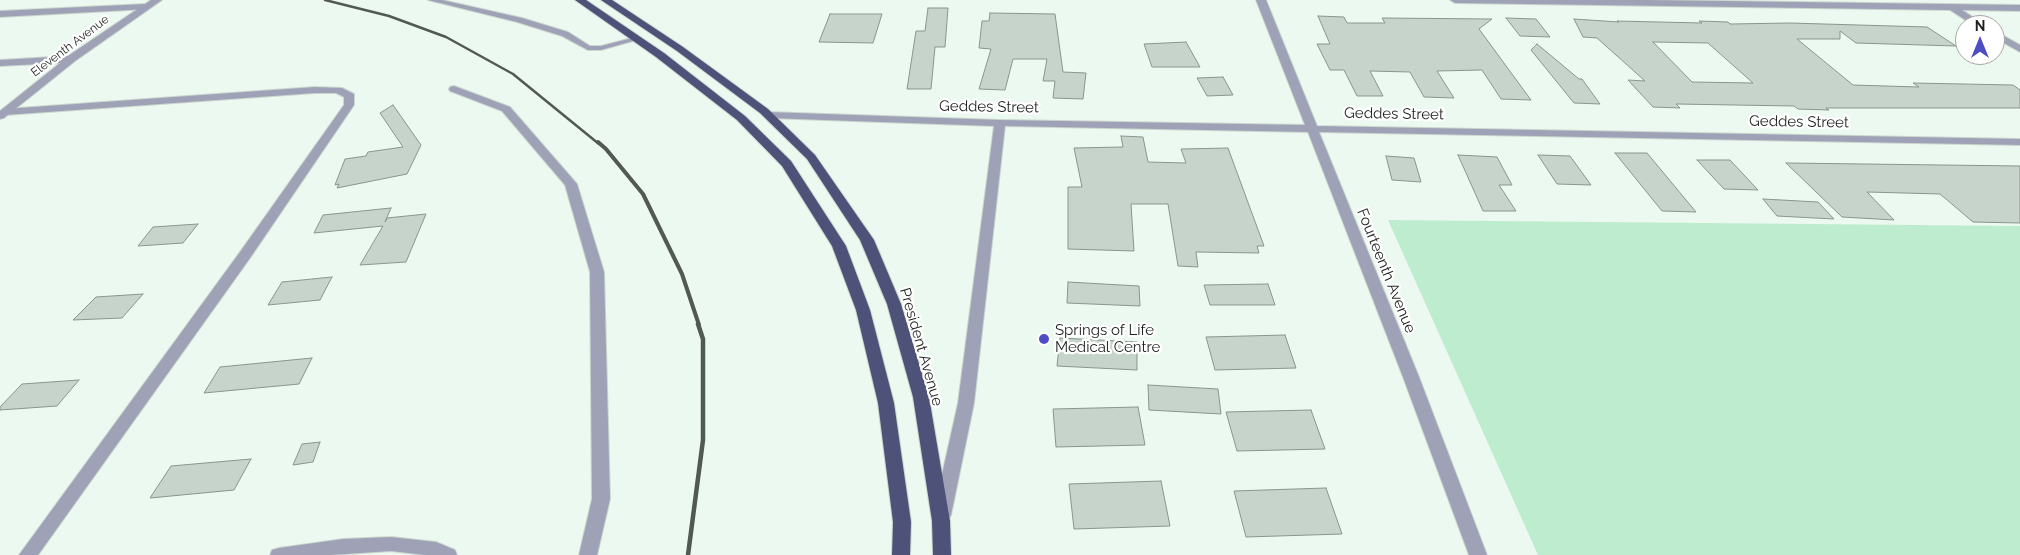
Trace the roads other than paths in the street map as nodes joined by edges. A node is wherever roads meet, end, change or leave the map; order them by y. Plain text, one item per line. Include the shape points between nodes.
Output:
1 (158, 0) edge
2 (432, 0) edge
3 (580, 0) edge
4 (606, 0) edge
5 (1261, 0) edge
6 (1455, 0) edge
7 (1940, 0) edge
8 (145, 7) junction
9 (1952, 8) junction
10 (2020, 8) edge
11 (0, 14) edge
12 (1964, 15) edge
13 (636, 39) junction
14 (2005, 40) edge
15 (2020, 50) edge
16 (71, 59) junction
17 (0, 63) edge
18 (454, 89) dead end
19 (2, 114) edge
20 (768, 115) junction
21 (1000, 123) junction
22 (1312, 128) junction
23 (2020, 142) edge
24 (941, 520) junction
25 (28, 555) edge
26 (279, 555) edge
27 (448, 555) edge
28 (588, 555) edge
29 (901, 555) edge
30 (942, 555) edge
31 (1478, 555) edge

1 - 8 street, Eleventh Avenue
2 - 13 lane via 565,34 588,48 602,48
3 - 13 highway
4 - 20 highway, President Avenue via 680,48
5 - 22 street, Fourteenth Avenue
6 - 9 street
7 - 9 street
8 - 11 street
8 - 16 street, Eleventh Avenue
9 - 10 street
9 - 12 street
13 - 29 highway via 741,118 787,164 839,246 863,310 886,402 902,522
14 - 15 street
16 - 17 street
16 - 19 street, Eleventh Avenue
18 - 28 street via 506,109 572,184 597,272 601,498
19 - 25 street via 315,90 338,90 350,96 349,105 245,255
20 - 21 street, Geddes Street
20 - 24 highway, President Avenue via 811,158 867,240 894,304 921,397
21 - 22 street, Geddes Street
21 - 24 street via 966,403
22 - 23 street, Geddes Street
22 - 31 street, Fourteenth Avenue
24 - 30 highway, President Avenue
26 - 27 street via 343,546 391,544 436,549

